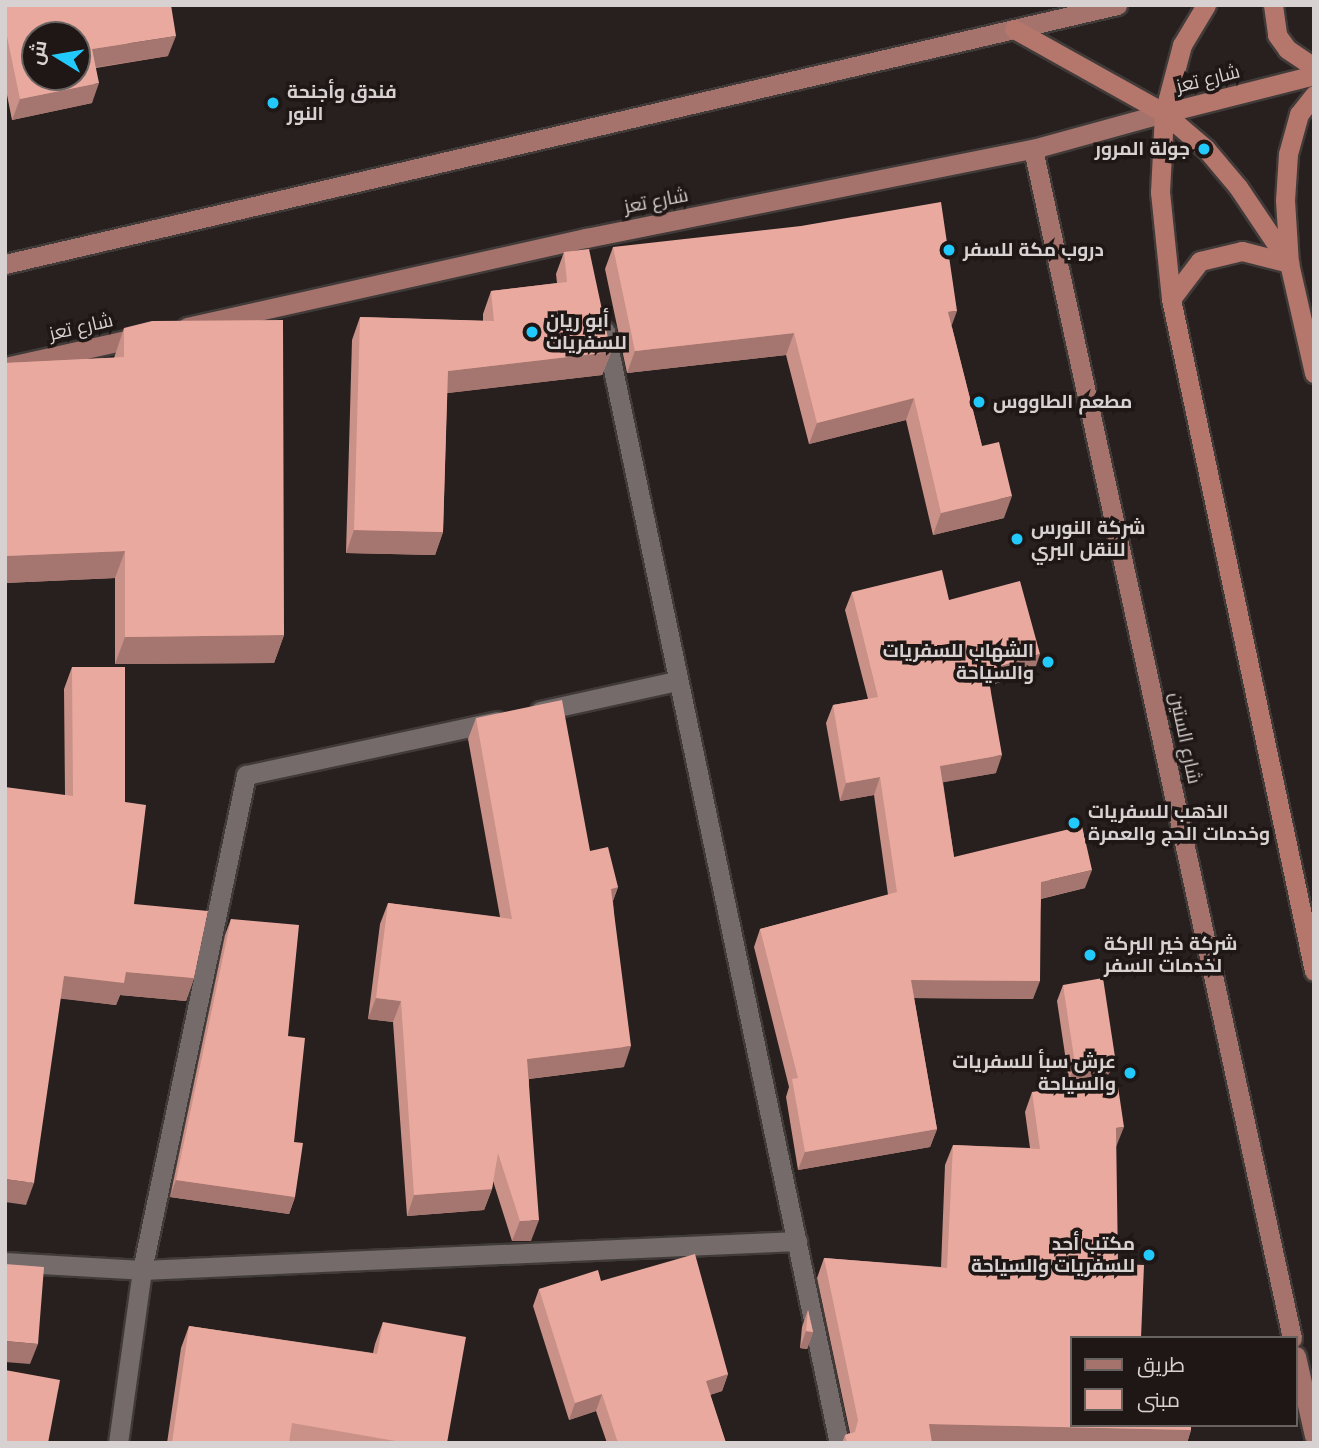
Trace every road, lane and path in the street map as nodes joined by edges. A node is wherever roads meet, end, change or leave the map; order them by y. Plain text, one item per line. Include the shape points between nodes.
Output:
1 (1118, 5) edge
2 (1206, 5) edge
3 (1273, 5) edge
4 (1014, 29) junction
5 (1314, 67) edge
6 (1314, 75) edge
7 (1314, 95) edge
8 (1164, 113) junction
9 (1033, 149) junction
10 (586, 238) junction
11 (1289, 263) junction
12 (5, 264) edge
13 (592, 264) edge
14 (1171, 299) junction
15 (600, 305) edge
16 (5, 367) edge
17 (1314, 373) edge
18 (677, 681) junction
19 (1314, 971) edge
20 (797, 1241) junction
21 (5, 1262) edge
22 (142, 1270) junction
23 (1292, 1336) edge
24 (1298, 1365) edge
25 (1314, 1436) edge
26 (118, 1443) edge
27 (839, 1443) edge

1 - 4 main road
2 - 8 highway via 1182,45
3 - 5 highway via 1277,35 1300,61
4 - 8 highway
4 - 12 main road
6 - 8 highway, شارع تعز
7 - 11 highway via 1299,114 1288,154
8 - 9 main road, شارع تعز
8 - 11 highway via 1206,149 1238,187
8 - 14 highway via 1160,192
9 - 10 main road, شارع تعز
9 - 23 main road, شارع الستين
10 - 13 street
10 - 16 main road, شارع تعز
11 - 14 highway via 1242,251 1200,261
11 - 17 highway
14 - 19 highway
15 - 18 street
18 - 20 street
18 - 22 street via 246,775
20 - 22 street
20 - 27 street
21 - 22 street
22 - 26 street
24 - 25 main road

